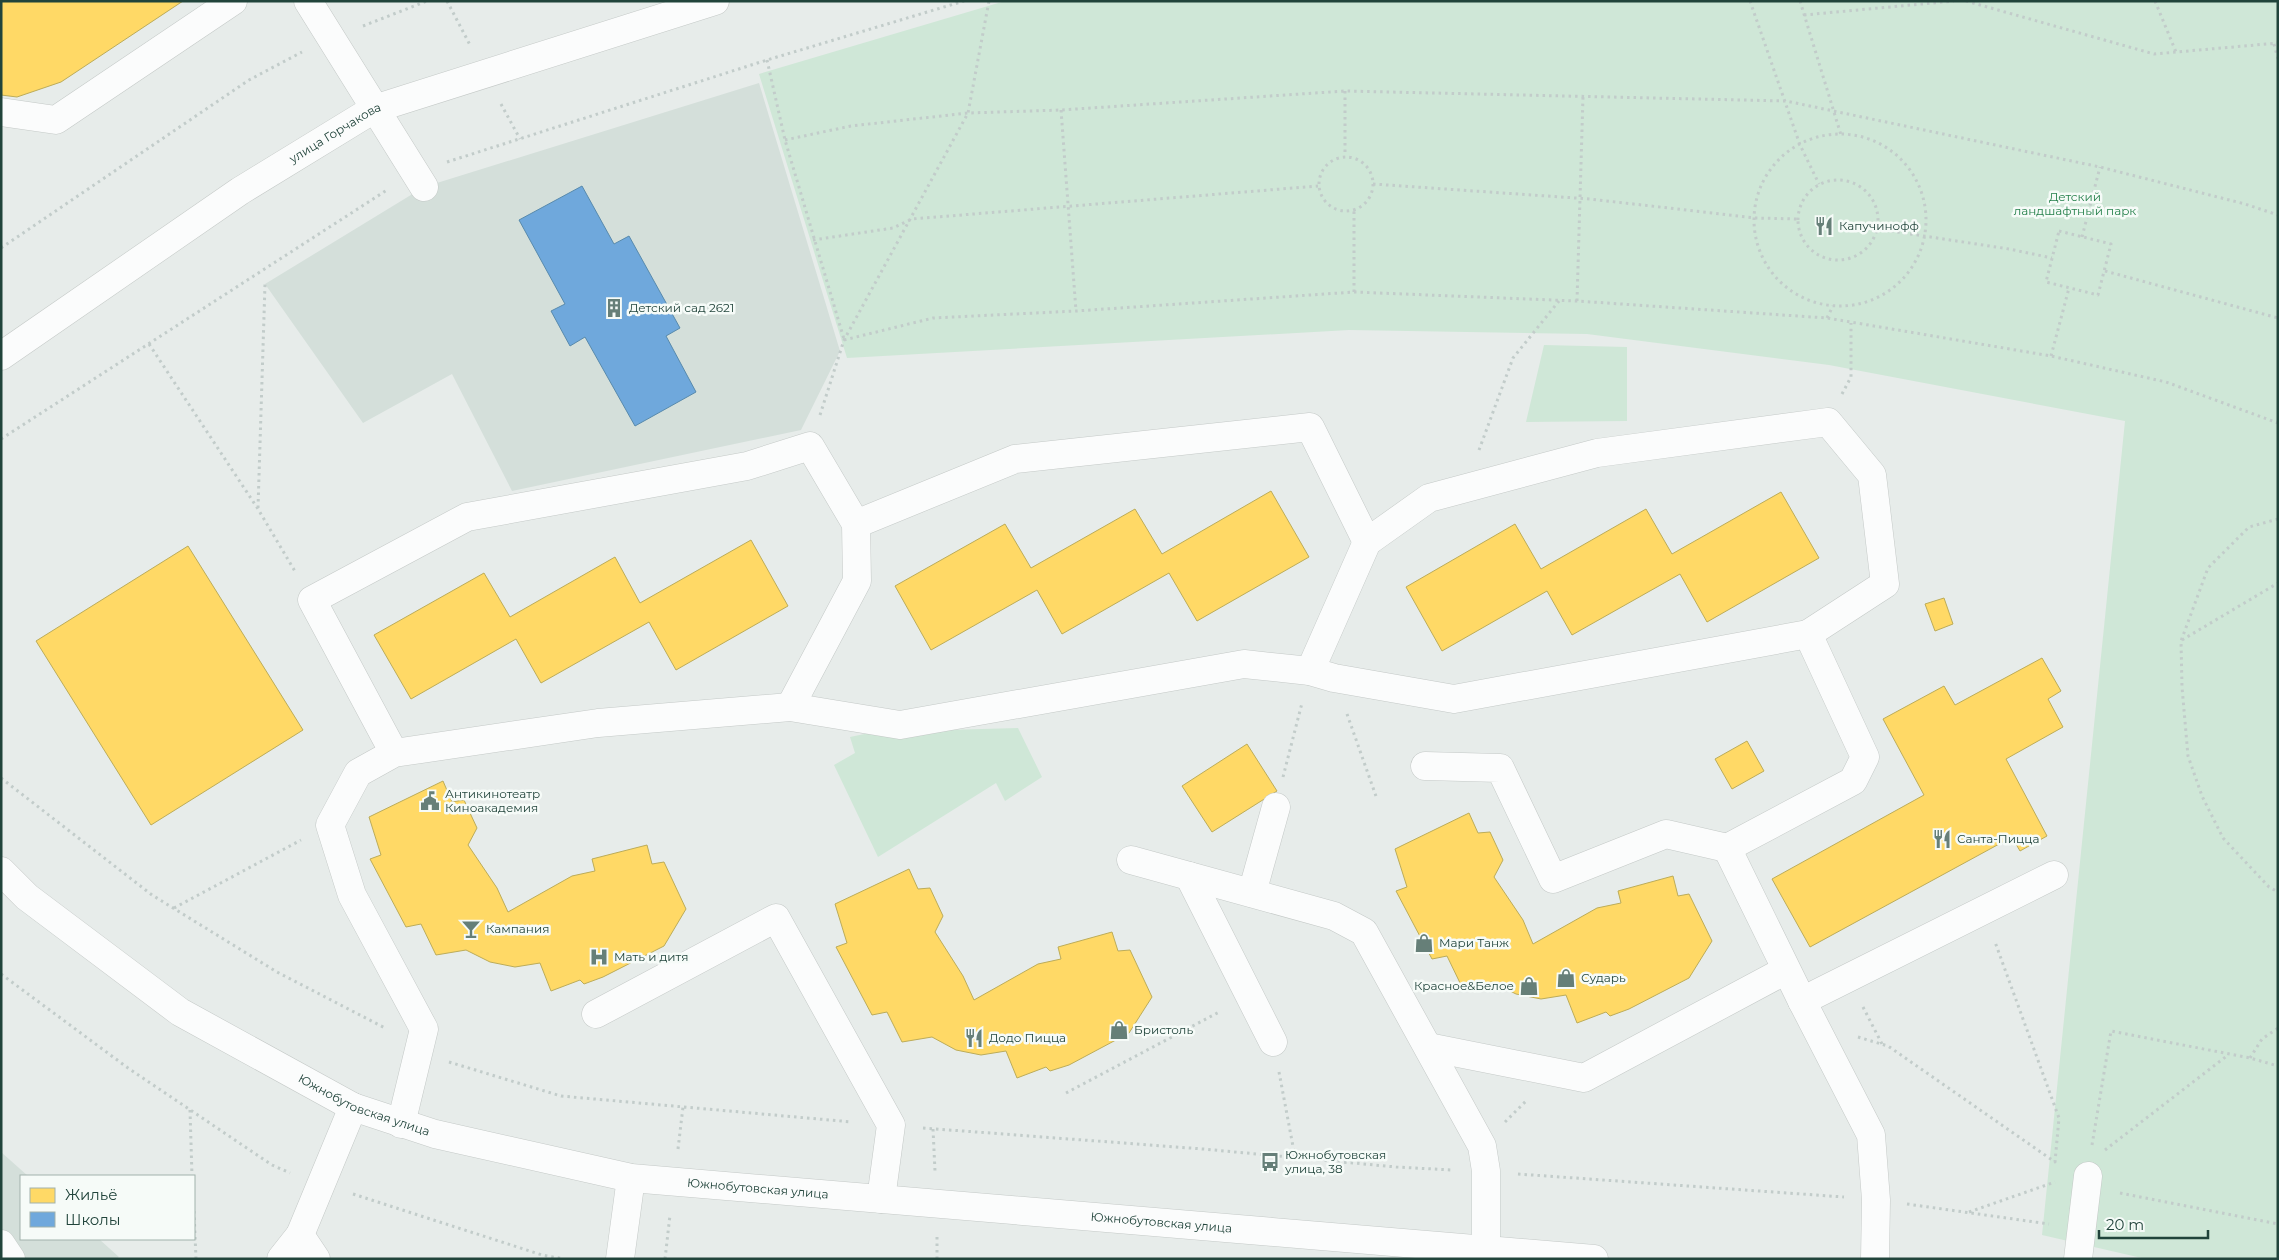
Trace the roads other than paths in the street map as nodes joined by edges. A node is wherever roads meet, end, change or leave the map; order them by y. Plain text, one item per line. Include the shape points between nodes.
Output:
1 (233, 1) edge
2 (715, 1) edge
3 (316, 4) edge
4 (374, 109) junction
5 (1, 112) edge
6 (419, 180) road end
7 (1, 356) edge
8 (856, 524) junction
9 (1367, 542) junction
10 (1808, 634) junction
11 (1322, 674) junction
12 (790, 707) junction
13 (394, 753) junction
14 (1425, 766) dead end
15 (1276, 807) road end
16 (1727, 848) junction
17 (1131, 860) dead end
18 (1, 872) edge
19 (2054, 875) dead end
20 (1189, 876) junction
21 (1252, 893) junction
22 (1786, 970) junction
23 (1807, 1012) junction
24 (596, 1014) dead end
25 (1273, 1042) road end
26 (1428, 1047) junction
27 (353, 1106) junction
28 (401, 1124) junction
29 (2088, 1175) road end
30 (630, 1178) junction
31 (881, 1200) junction
32 (300, 1235) junction
33 (1, 1244) edge
34 (1486, 1250) junction
35 (1456, 1253) edge
36 (12, 1259) edge
37 (281, 1259) edge
38 (316, 1259) edge
39 (620, 1259) edge
40 (1594, 1259) edge
41 (1875, 1259) edge
42 (2078, 1259) edge

1 - 5 street via 56,120
2 - 4 street, улица Горчакова
3 - 4 street via 331,38
4 - 6 street
4 - 7 street, улица Горчакова via 240,191
8 - 9 street via 1015,459 1310,427
8 - 12 street via 857,581
8 - 13 street via 810,446 747,466 468,517 312,600
9 - 10 street via 1429,498 1598,453 1828,422 1872,475 1885,584
9 - 11 street
10 - 11 street via 1454,699
10 - 16 street via 1865,757 1853,781
11 - 12 street via 1244,664 900,725
12 - 13 street via 598,723
13 - 28 street via 358,772 330,825 352,895 424,1030
14 - 16 street via 1500,768 1553,879 1666,834
15 - 21 street
16 - 22 street
17 - 20 street
18 - 27 street, Южнобутовская улица via 27,897 180,1012
19 - 23 street via 1849,977
20 - 21 street
20 - 25 street
21 - 26 street via 1334,916 1364,932
22 - 23 street
22 - 26 street via 1584,1078
23 - 41 street via 1871,1135 1876,1200
24 - 31 street via 776,918 891,1125
26 - 34 street via 1484,1159
27 - 28 street, Южнобутовская улица
27 - 32 street
28 - 30 street, Южнобутовская улица
29 - 42 street
30 - 31 street, Южнобутовская улица
30 - 39 street
31 - 35 street, Южнобутовская улица
32 - 37 street
32 - 38 street
33 - 36 street
34 - 35 street, Южнобутовская улица
34 - 40 street, Южнобутовская улица

